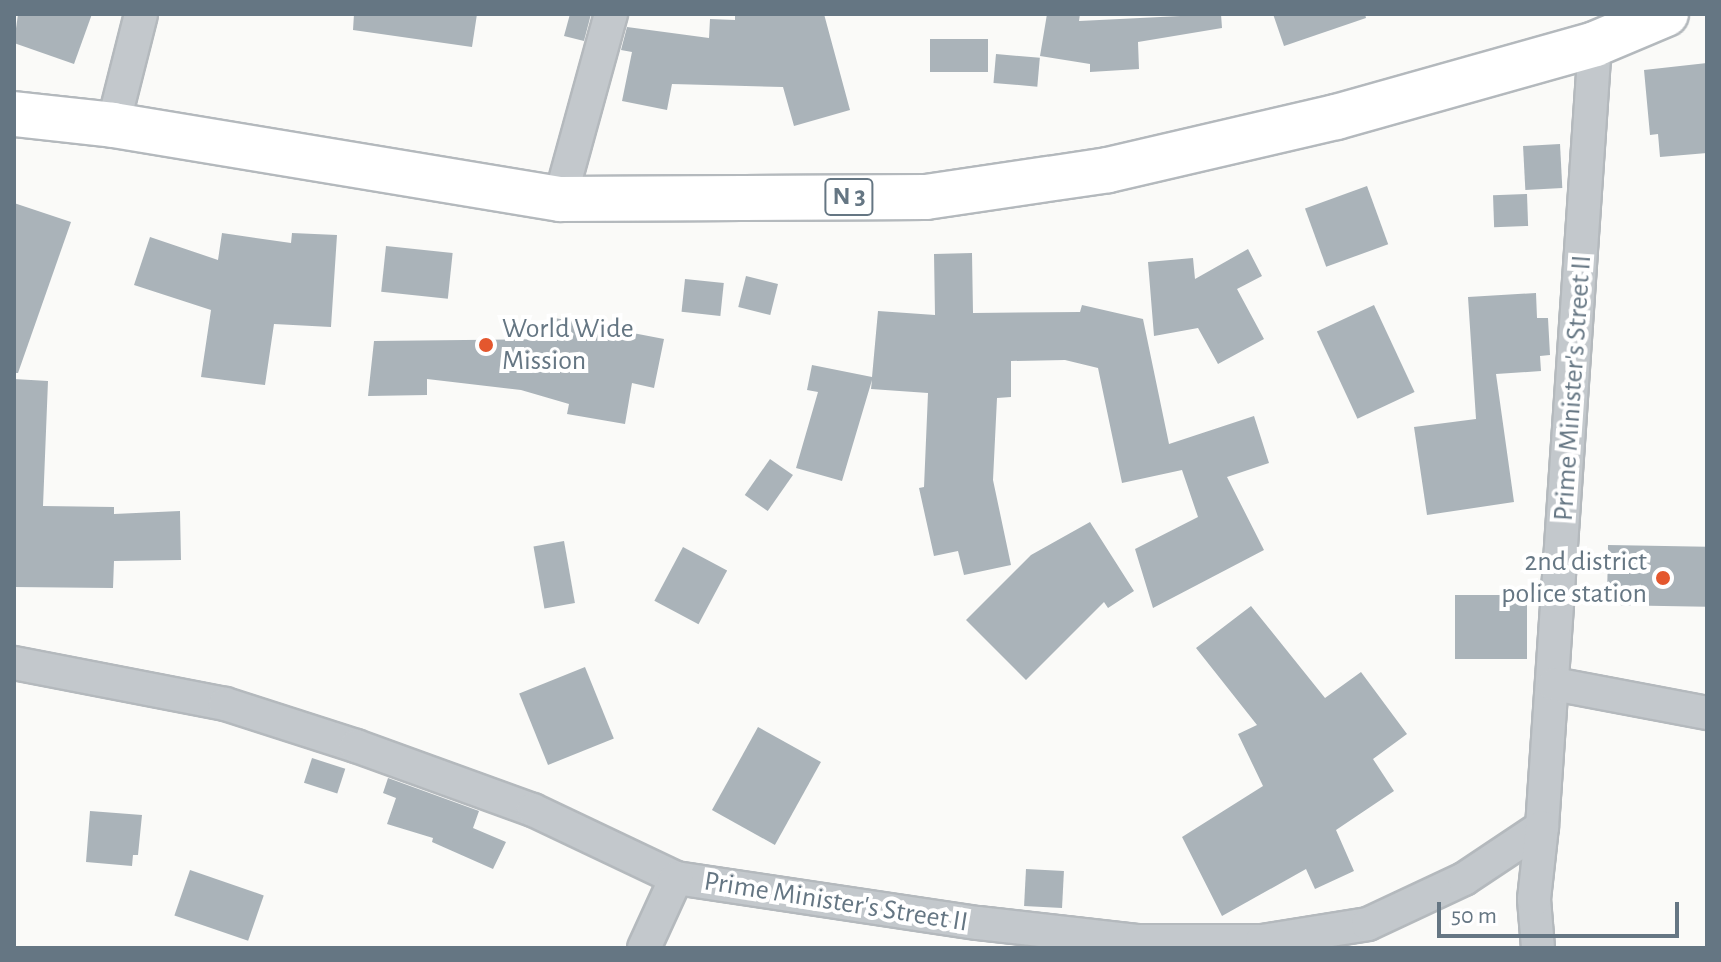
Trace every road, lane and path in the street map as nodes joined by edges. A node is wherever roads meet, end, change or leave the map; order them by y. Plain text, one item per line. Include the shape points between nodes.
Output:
1 (141, 14) edge
2 (611, 14) edge
3 (1658, 16) edge
4 (1595, 44) junction
5 (14, 114) edge
6 (113, 125) junction
7 (560, 199) junction
8 (20, 664) edge
9 (1554, 684) junction
10 (1707, 713) edge
11 (1542, 827) junction
12 (676, 878) junction
13 (644, 948) edge
14 (1538, 948) edge

1 - 6 street
2 - 7 street
3 - 4 highway, N 3
4 - 7 highway, N 3 via 1336,117 1093,172 926,197
4 - 9 street, Prime Minister's Street II
5 - 6 highway, N 3
6 - 7 highway, N 3
8 - 12 street, Prime Minister's Street II via 225,704 356,746 533,810
9 - 10 street
9 - 11 street, Prime Minister's Street II
11 - 12 street, Prime Minister's Street II via 1464,879 1368,924 1262,941 1139,941
11 - 14 street via 1534,899
12 - 13 street

